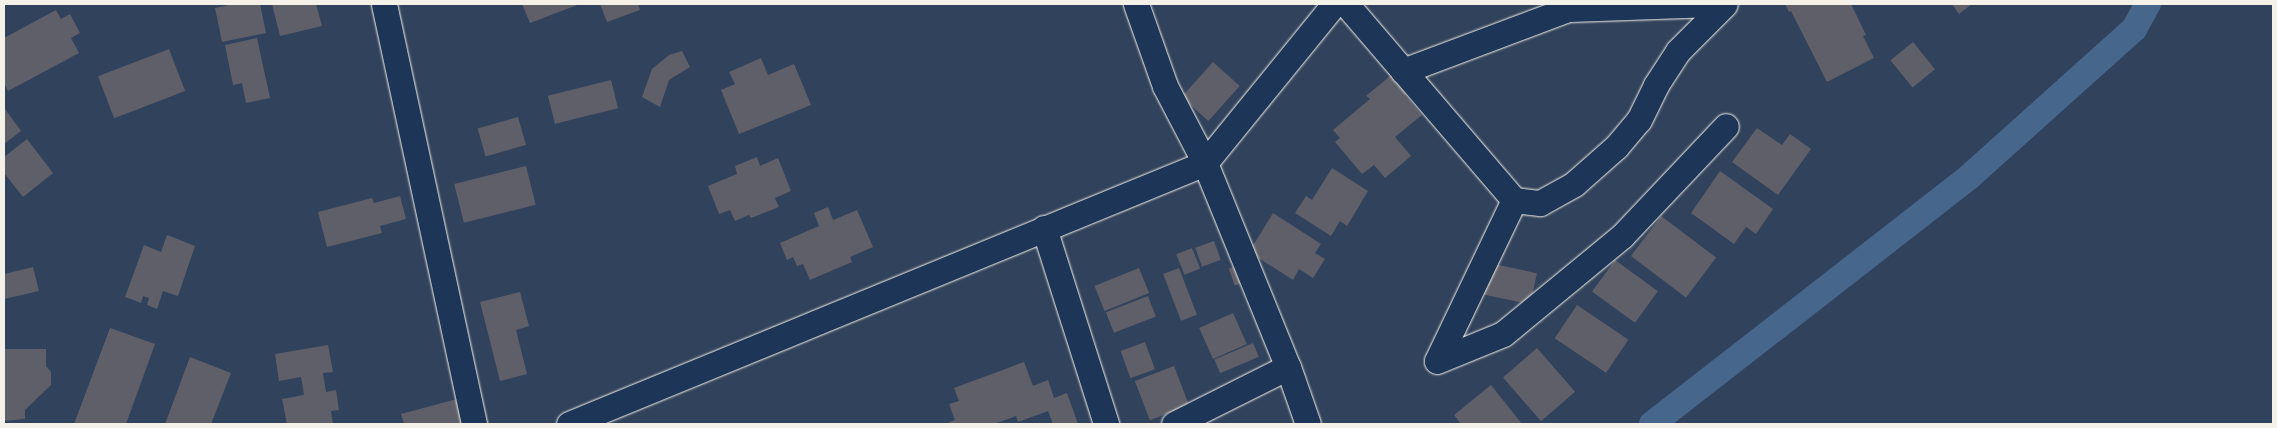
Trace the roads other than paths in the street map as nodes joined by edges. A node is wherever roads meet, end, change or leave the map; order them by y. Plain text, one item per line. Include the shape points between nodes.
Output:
1 (384, 4) edge
2 (1136, 4) edge
3 (1334, 4) edge
4 (1346, 4) edge
5 (1708, 4) edge
6 (1725, 4) edge
7 (1403, 71) junction
8 (1726, 126) dead end
9 (1206, 163) junction
10 (1514, 200) junction
11 (1044, 228) junction
12 (1288, 367) junction
13 (474, 424) edge
14 (569, 424) edge
15 (1106, 424) edge
16 (1174, 424) edge
17 (1308, 424) edge

1 - 13 street
2 - 9 street via 1165,86
3 - 9 street
4 - 7 street
5 - 7 street via 1568,9
6 - 10 street via 1678,51 1639,120 1616,147 1574,184 1540,203
7 - 10 street
8 - 10 street via 1622,236 1503,334 1437,361
9 - 11 street
9 - 12 street
11 - 14 street
11 - 15 street
12 - 16 street
12 - 17 street

